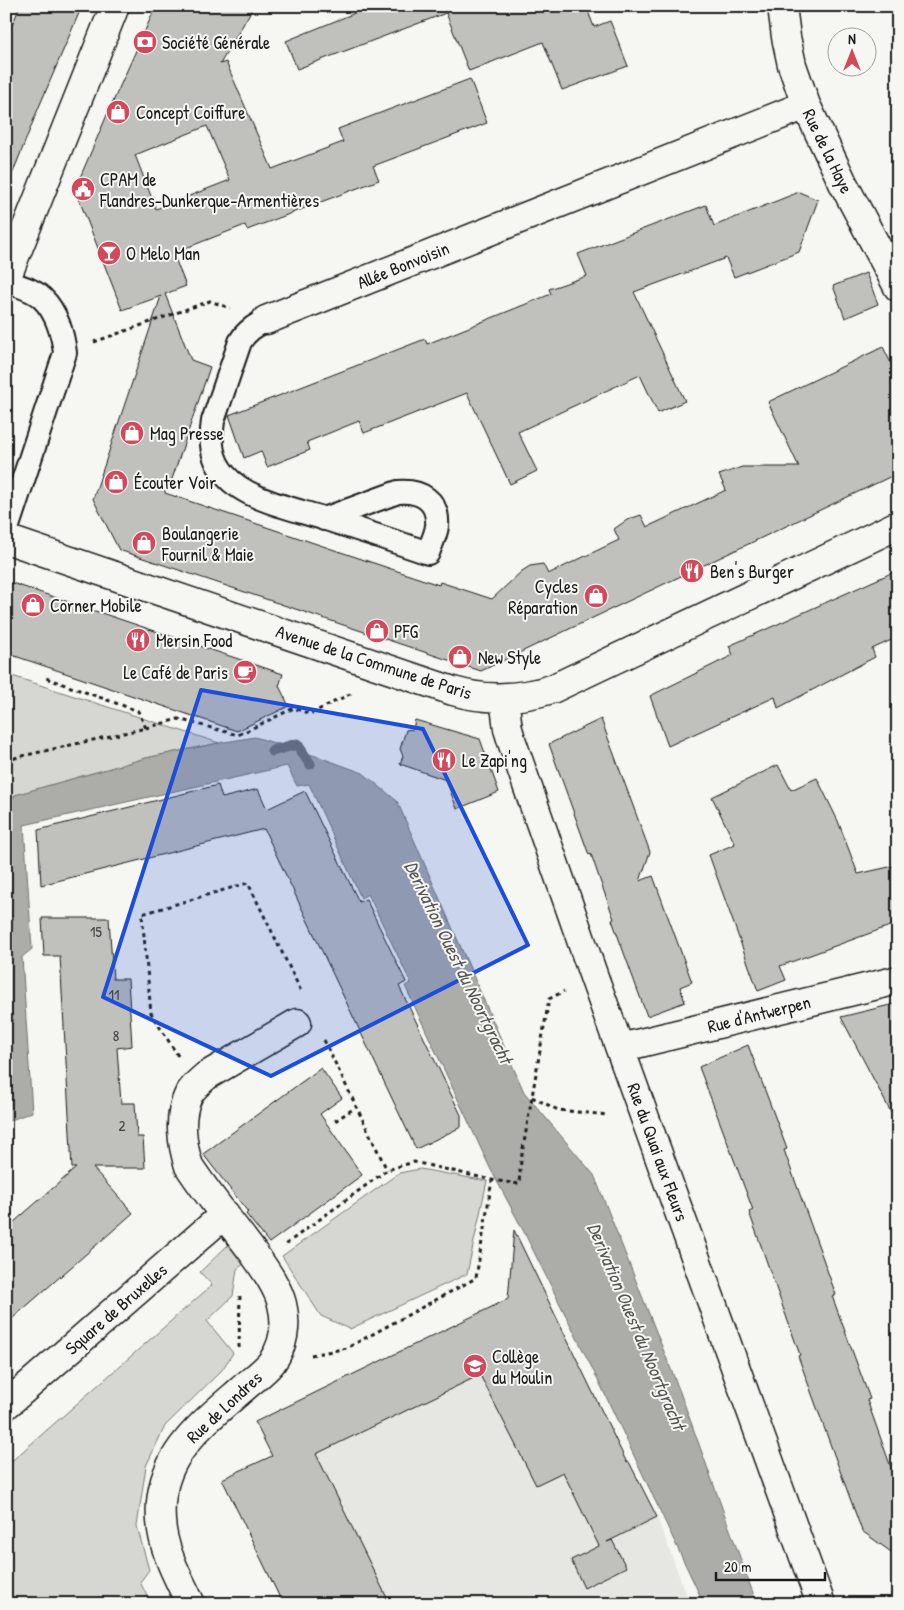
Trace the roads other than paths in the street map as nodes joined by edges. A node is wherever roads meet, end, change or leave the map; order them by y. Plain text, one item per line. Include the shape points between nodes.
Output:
1 (115, 6) edge
2 (782, 6) edge
3 (806, 105) junction
4 (6, 280) edge
5 (898, 287) edge
6 (266, 320) joint
7 (324, 519) dead end
8 (898, 525) edge
9 (6, 532) edge
10 (6, 539) edge
11 (504, 698) junction
12 (898, 980) edge
13 (296, 1024) dead end
14 (620, 1048) junction
15 (225, 1214) junction
16 (6, 1405) edge
17 (191, 1604) edge
18 (821, 1604) edge

1 - 4 street
2 - 3 street, Rue de la Haye via 792,65
3 - 5 street, Rue de la Haye
3 - 6 street, Allée Bonvoisin
4 - 9 lane via 34,292 50,307 61,331 65,353
6 - 7 lane, Allée Bonvoisin via 253,327 240,342 213,421 213,454 225,474 245,490
8 - 11 street, Avenue de la Commune de Paris via 552,689
10 - 11 street, Avenue de la Commune de Paris via 454,691 477,697
11 - 14 street, Rue du Quai aux Fleurs via 512,742
12 - 14 street, Rue d'Antwerpen
13 - 15 street via 206,1076 188,1096 182,1122 189,1166
14 - 18 street, Rue du Quai aux Fleurs
15 - 16 street, Square de Bruxelles
15 - 17 street, Rue de Londres via 278,1294 285,1324 281,1344 271,1363 189,1437 165,1482 161,1504 164,1543

